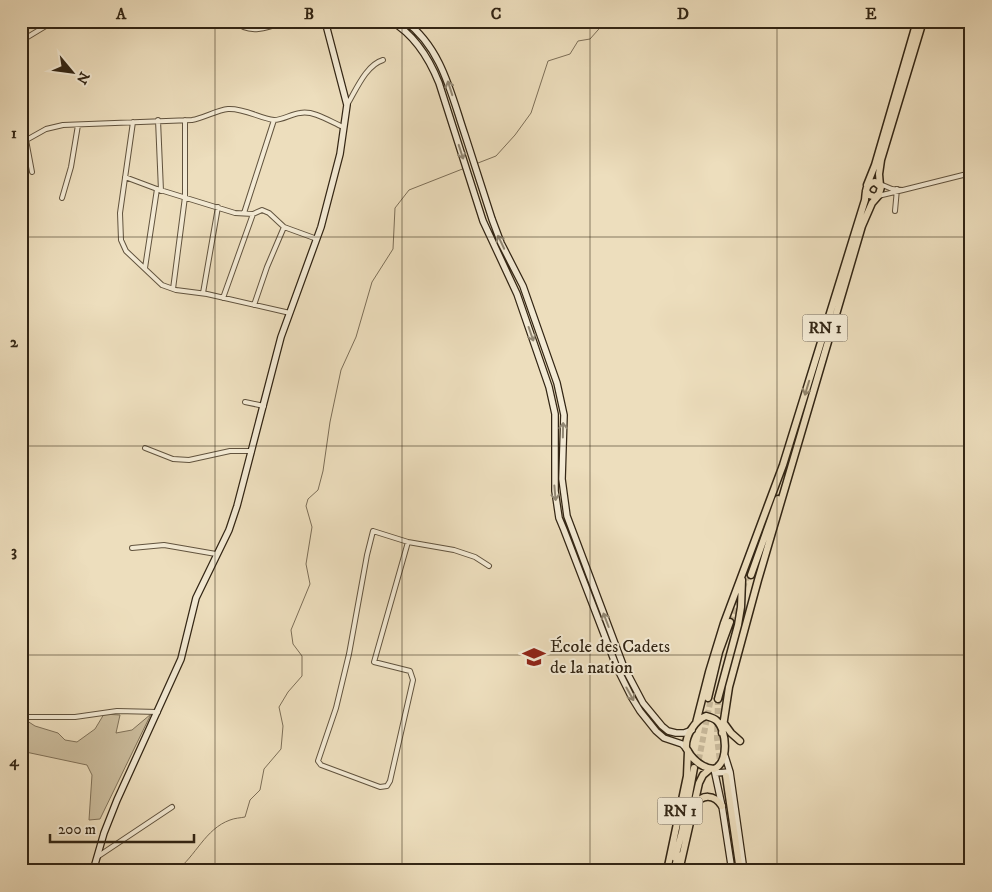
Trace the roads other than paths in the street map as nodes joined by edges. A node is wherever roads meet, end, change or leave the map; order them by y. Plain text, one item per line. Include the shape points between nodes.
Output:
1 (54, 21) edge
2 (235, 21) edge
3 (286, 21) edge
4 (327, 21) edge
5 (391, 21) edge
6 (405, 21) edge
7 (917, 21) edge
8 (923, 21) edge
9 (21, 41) edge
10 (384, 60) dead end
11 (347, 105) junction
12 (158, 120) junction
13 (185, 120) junction
14 (274, 120) junction
15 (133, 122) junction
16 (78, 124) junction
17 (344, 125) junction
18 (23, 140) edge
19 (32, 172) dead end
20 (971, 173) edge
21 (125, 177) junction
22 (867, 189) junction
23 (159, 190) junction
24 (879, 190) junction
25 (897, 190) junction
26 (185, 197) junction
27 (62, 198) dead end
28 (218, 207) junction
29 (894, 211) dead end
30 (244, 213) junction
31 (253, 214) junction
32 (284, 227) junction
33 (317, 239) junction
34 (144, 268) junction
35 (173, 289) junction
36 (203, 293) junction
37 (223, 298) junction
38 (254, 305) junction
39 (290, 313) junction
40 (245, 402) dead end
41 (264, 406) junction
42 (145, 448) dead end
43 (252, 451) junction
44 (793, 464) junction
45 (408, 542) junction
46 (132, 548) dead end
47 (216, 554) junction
48 (490, 566) dead end
49 (747, 573) junction
50 (758, 580) junction
51 (732, 623) tunnel mouth
52 (715, 699) junction
53 (158, 712) junction
54 (21, 717) edge
55 (723, 722) junction
56 (696, 723) junction
57 (692, 730) junction
58 (722, 734) junction
59 (740, 741) dead end
60 (687, 750) junction
61 (724, 756) junction
62 (696, 769) tunnel mouth
63 (713, 771) junction
64 (726, 775) junction
65 (694, 806) junction
66 (722, 806) junction
67 (172, 807) dead end
68 (96, 857) junction
69 (94, 871) edge
70 (667, 871) edge
71 (672, 871) edge
72 (679, 871) edge
73 (732, 871) edge
74 (739, 871) edge
75 (744, 871) edge

1 - 9 street
2 - 3 street via 257,30
4 - 11 street via 326,31
5 -> 60 street via 410,36 427,57 439,83 488,234 515,288 552,398 556,436 555,490 561,524 617,668 640,712 656,731 664,738 682,744
57 -> 6 street via 676,734 662,726 643,703 623,665 568,516 562,479 564,415 557,383 523,286 496,230 447,80 434,53
7 - 22 main road, RN 1
8 - 24 main road, RN 1 via 881,160
10 - 11 street via 370,67
11 - 17 street
12 - 13 street
12 - 15 street
12 - 23 street
13 - 14 street via 202,119 228,109
13 - 26 street
14 - 17 street via 300,112
14 - 30 street
15 - 16 street
15 - 21 street
16 - 18 street via 46,129
16 - 27 street
17 - 33 street via 334,183
18 - 19 street
20 - 25 street
21 - 23 street
21 - 34 street via 120,213 121,240
22 - 24 main road via 871,196
22 - 24 main road via 873,182
22 -> 49 main road, RN 1
23 - 26 street
23 - 34 street
24 - 25 street
24 - 25 street
24 - 44 main road, RN 1 via 862,226
25 - 29 street
26 - 28 street
26 - 35 street
28 - 30 street
28 - 36 street
30 - 31 street
31 - 32 street via 262,210
31 - 37 street
32 - 33 street
32 - 38 street
33 - 39 street
34 - 35 street via 162,285
35 - 36 street
36 - 37 street
37 - 38 street
38 - 39 street
39 - 41 street
40 - 41 street
41 - 43 street
42 - 43 street via 173,459 189,460 230,451
43 - 47 street via 229,530
44 - 49 main road
44 - 50 main road, RN 1
45 - 45 street via 374,662 410,671 413,680 390,781 387,786 380,787 321,765 318,761 336,708 349,654 373,531
45 - 48 street via 454,550
46 - 47 street via 164,545
47 - 53 street via 196,598 181,659
49 - 52 main road via 738,625
49 - 56 main road, RN 1 via 709,672
50 - 52 main road
50 - 55 main road via 729,687
51 - 52 main road via 717,660
53 - 54 street
53 - 68 street via 117,800
55 - 58 main road
55 - 59 main road
56 - 57 main road
56 - 58 main road via 702,718 712,717 719,723
57 - 60 main road via 687,739
58 - 61 main road
60 - 63 main road via 701,765
60 - 70 main road, RN 1 via 687,776
61 - 63 main road
61 - 64 street
62 - 71 main road
63 - 64 street
63 - 65 main road, RN 1 via 703,775
63 - 66 street
64 - 74 main road
64 - 75 street
65 - 66 main road via 698,800 709,797
65 - 72 main road, RN 1
66 - 73 street
67 - 68 street
68 - 69 street

